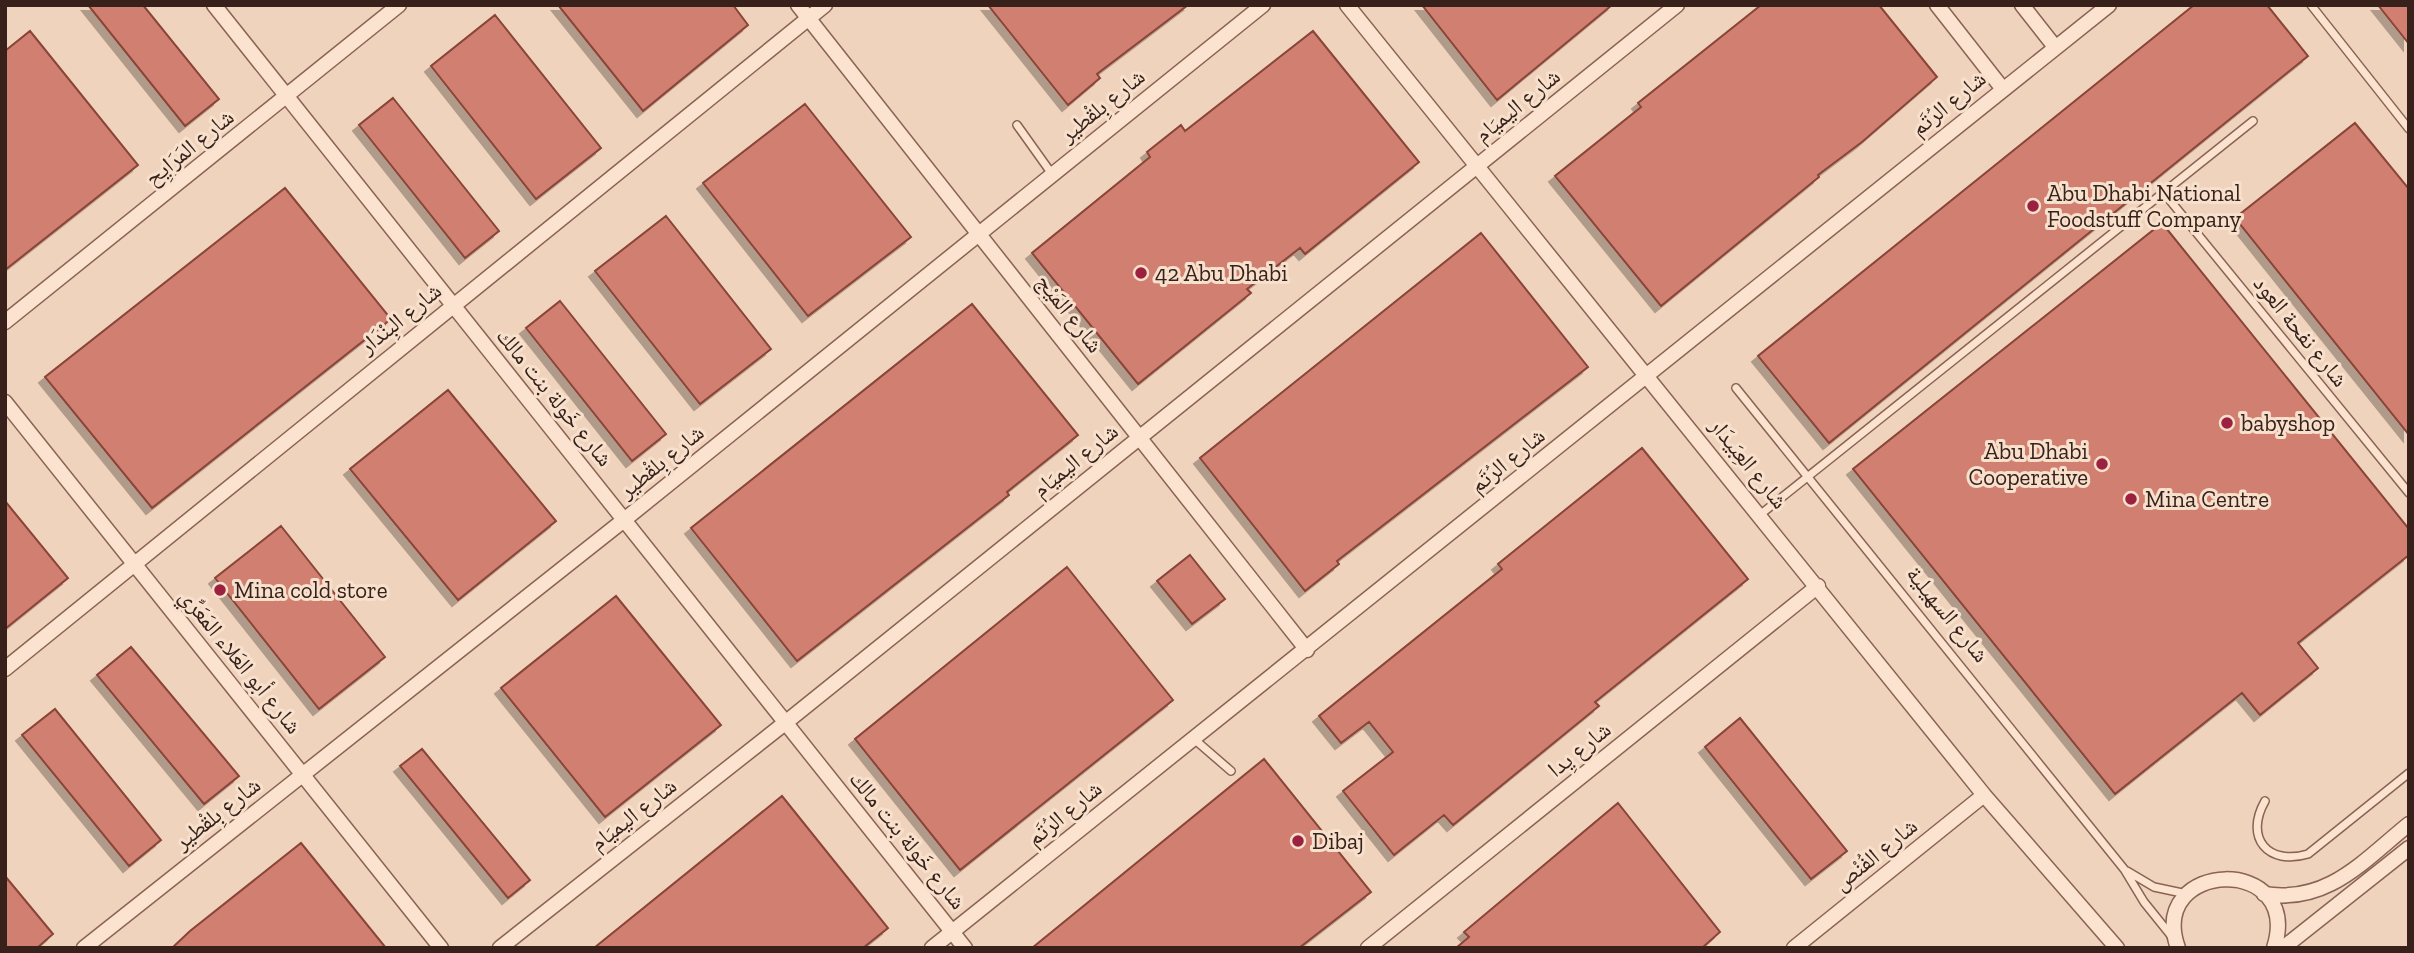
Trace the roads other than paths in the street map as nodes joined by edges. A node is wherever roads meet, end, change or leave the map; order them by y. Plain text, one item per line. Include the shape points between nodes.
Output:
1 (214, 5) edge
2 (399, 5) edge
3 (798, 5) edge
4 (825, 5) edge
5 (1263, 5) edge
6 (1347, 5) edge
7 (1677, 5) edge
8 (1937, 5) edge
9 (2022, 5) edge
10 (2109, 5) edge
11 (2311, 5) edge
12 (809, 19) junction
13 (2055, 47) junction
14 (2002, 88) junction
15 (287, 97) junction
16 (2253, 121) dead end
17 (1017, 125) dead end
18 (2409, 129) edge
19 (1478, 166) junction
20 (1052, 174) junction
21 (2164, 192) junction
22 (978, 233) junction
23 (452, 304) junction
24 (5, 322) edge
25 (1649, 375) junction
26 (1736, 388) dead end
27 (5, 402) edge
28 (1139, 438) junction
29 (1808, 477) junction
30 (2409, 493) edge
31 (1761, 514) junction
32 (624, 520) junction
33 (135, 565) junction
34 (1818, 586) junction
35 (1307, 650) junction
36 (5, 669) edge
37 (785, 723) junction
38 (1194, 739) junction
39 (1231, 771) dead end
40 (2409, 773) edge
41 (303, 774) junction
42 (1984, 795) junction
43 (2265, 801) dead end
44 (2409, 824) edge
45 (2409, 848) edge
46 (2124, 869) junction
47 (2187, 894) junction
48 (2264, 894) junction
49 (952, 932) junction
50 (2177, 945) edge
51 (84, 948) edge
52 (441, 948) edge
53 (500, 948) edge
54 (932, 948) edge
55 (965, 948) edge
56 (1368, 948) edge
57 (1794, 948) edge
58 (2117, 948) edge
59 (2274, 948) edge
60 (2283, 948) edge

1 - 15 street, شارع خَولة بنت مالك
2 - 15 street, شارع المَرَايِح
3 - 12 street, شارع المَيْج
4 - 12 street, شارع البِنْدَار
5 - 20 street, شارع بِلقْطير
6 - 19 street, شارع العِبَيدَار
7 - 19 street, شارع اليميَام
8 - 14 street
9 - 13 street
10 - 13 street, شارع الرُتَم
11 - 18 lane
12 - 22 street, شارع المَيْج
12 - 23 street, شارع البِنْدَار
13 - 14 street, شارع الرُتَم
14 - 25 street, شارع الرُتَم
15 - 23 street, شارع خَولة بنت مالك
15 - 24 street, شارع المَرَايِح
16 - 21 lane
17 - 20 lane
19 - 25 street, شارع العِبَيدَار
19 - 28 street, شارع اليميَام
20 - 22 street, شارع بِلقْطير
21 - 29 lane
21 - 30 lane, شارع نفحة العود
22 - 28 street, شارع المَيْج
22 - 32 street, شارع بِلقْطير
23 - 32 street, شارع خَولة بنت مالك
23 - 33 street, شارع البِنْدَار
25 - 31 street, شارع العِبَيدَار
25 - 35 street, شارع الرُتَم
26 - 29 lane, شارع السهيلية
27 - 33 street, شارع أبو العَلاء المَعَرِّي
28 - 35 street, شارع المَيْج
28 - 37 street, شارع اليميَام
29 - 31 lane
29 - 46 lane, شارع السهيلية
31 - 34 street, شارع العِبَيدَار
32 - 37 street, شارع خَولة بنت مالك
32 - 41 street, شارع بِلقْطير
33 - 36 street, شارع البِنْدَار
33 - 41 street, شارع أبو العَلاء المَعَرِّي
34 - 42 street, شارع العِبَيدَار
34 - 56 street, شارع يِدا
35 - 38 street, شارع الرُتَم
37 - 49 street, شارع خَولة بنت مالك
37 - 53 street, شارع اليميَام
38 - 39 lane
38 - 49 street, شارع الرُتَم
40 - 43 lane via 2308,854 2292,859 2276,856 2256,831 2257,815
41 - 51 street, شارع بِلقْطير
41 - 52 street, شارع أبو العَلاء المَعَرِّي
42 - 57 street, شارع الفُنْص
42 - 58 street, شارع العِبَيدَار
44 - 48 street via 2323,890 2294,896
45 - 60 street
46 - 47 lane, شارع السهيلية via 2154,887
46 - 50 lane, شارع السهيلية
47 - 48 street via 2220,877 2237,878
47 - 50 street via 2176,914
48 - 59 street via 2277,918
49 - 54 street, شارع الرُتَم
49 - 55 street, شارع خَولة بنت مالك

